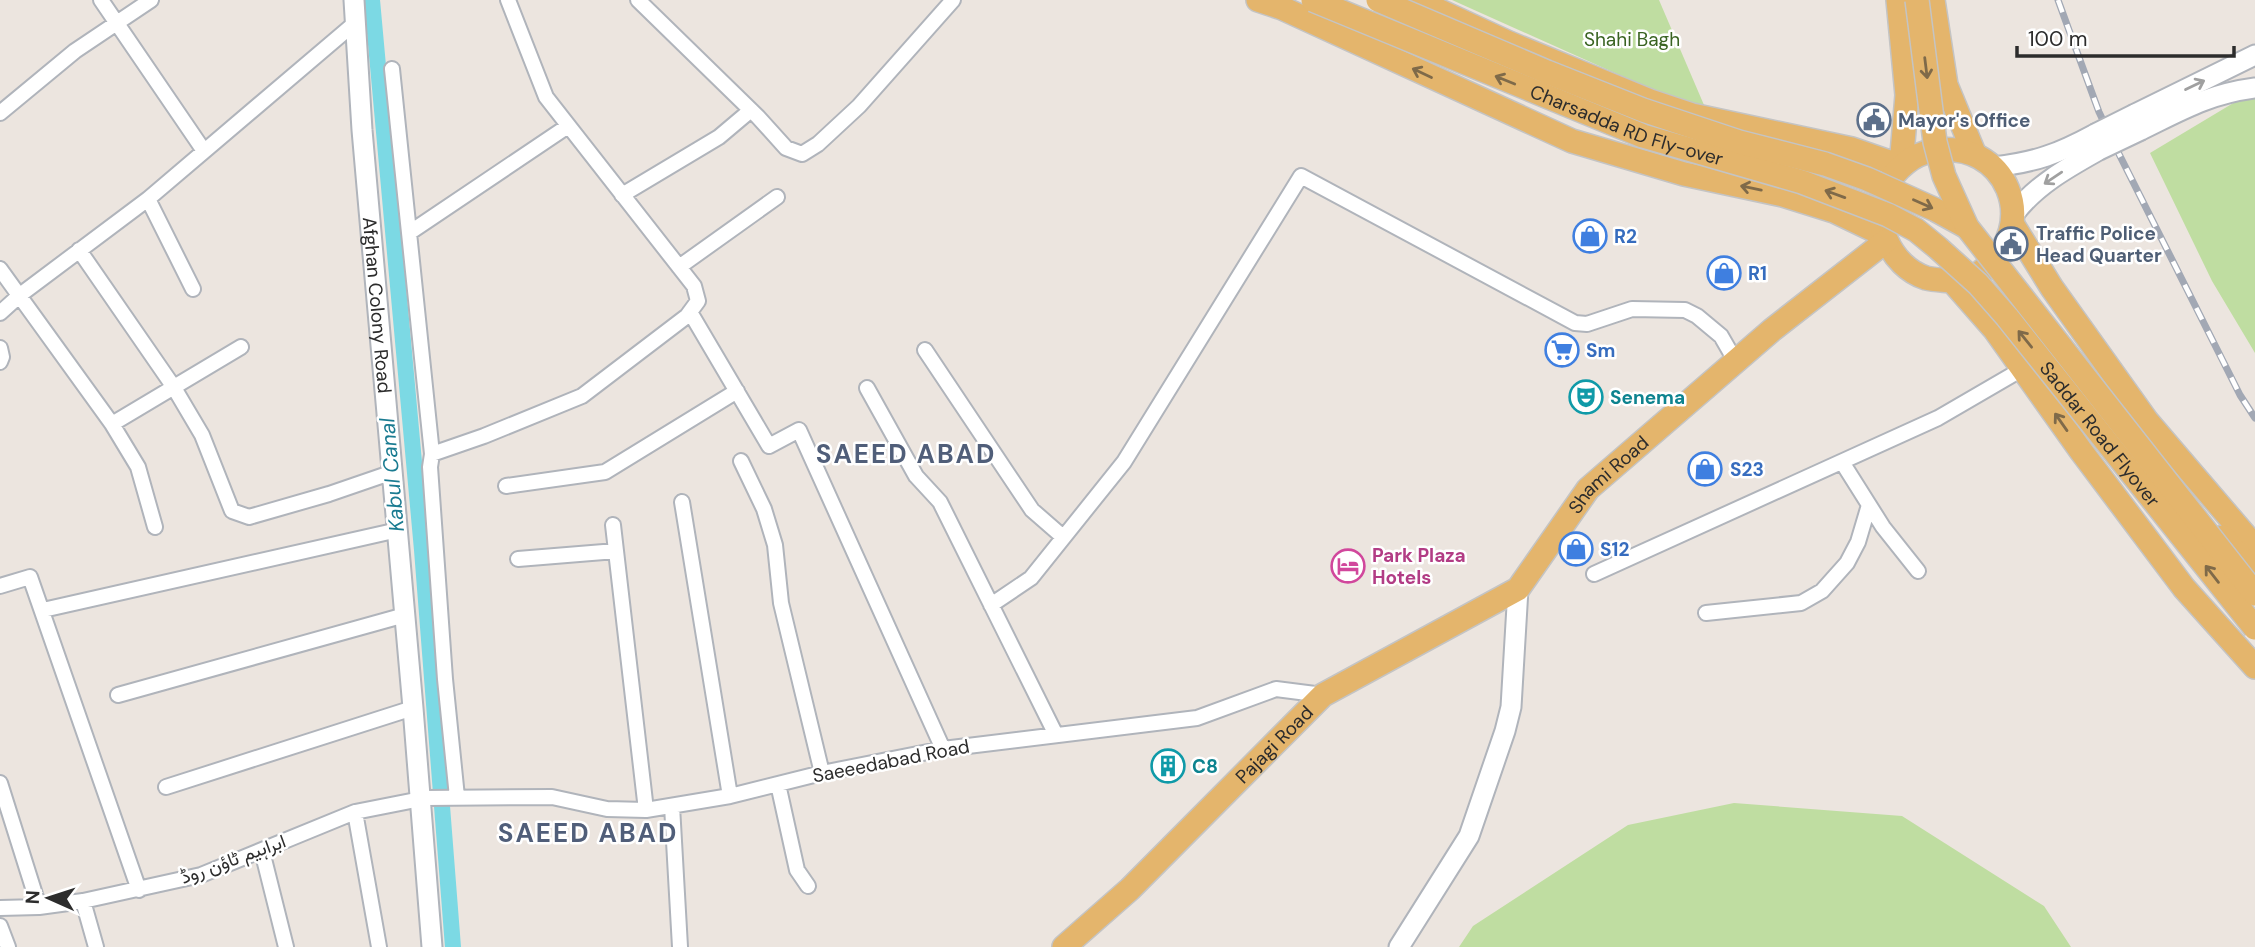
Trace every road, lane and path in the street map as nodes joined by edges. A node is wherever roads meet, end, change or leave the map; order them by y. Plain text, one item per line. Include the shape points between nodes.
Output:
1 (101, 0) edge
2 (151, 0) edge
3 (354, 0) edge
4 (508, 0) edge
5 (638, 0) edge
6 (953, 0) edge
7 (1258, 0) edge
8 (1314, 0) edge
9 (1378, 0) edge
10 (1416, 0) edge
11 (1898, 0) edge
12 (1917, 0) edge
13 (1933, 0) edge
14 (117, 23) junction
15 (355, 23) junction
16 (2255, 55) edge
17 (392, 69) dead end
18 (2255, 88) edge
19 (751, 110) junction
20 (0, 113) edge
21 (2138, 122) junction
22 (568, 126) junction
23 (2097, 142) junction
24 (204, 151) junction
25 (1974, 153) junction
26 (1901, 166) junction
27 (1994, 167) junction
28 (622, 195) junction
29 (777, 197) dead end
30 (148, 199) junction
31 (2013, 220) junction
32 (1967, 227) junction
33 (409, 233) junction
34 (1885, 238) junction
35 (1938, 248) joint
36 (79, 250) junction
37 (679, 267) junction
38 (0, 269) edge
39 (1952, 281) junction
40 (193, 289) dead end
41 (20, 295) junction
42 (690, 312) junction
43 (0, 313) edge
44 (241, 347) dead end
45 (0, 348) edge
46 (925, 350) dead end
47 (0, 362) edge
48 (1736, 362) junction
49 (2105, 362) junction
50 (2024, 368) junction
51 (173, 386) junction
52 (867, 388) dead end
53 (737, 391) junction
54 (2043, 395) junction
55 (2147, 421) junction
56 (112, 424) junction
57 (2081, 451) junction
58 (432, 454) junction
59 (741, 461) dead end
60 (1842, 462) junction
61 (393, 472) junction
62 (506, 486) dead end
63 (682, 502) dead end
64 (1869, 505) junction
65 (612, 525) dead end
66 (155, 527) dead end
67 (398, 530) junction
68 (1063, 537) junction
69 (2255, 547) edge
70 (616, 551) junction
71 (518, 559) dead end
72 (1917, 571) dead end
73 (2255, 573) edge
74 (1594, 574) dead end
75 (0, 586) edge
76 (1518, 589) junction
77 (2255, 594) edge
78 (991, 605) junction
79 (43, 610) junction
80 (1706, 613) dead end
81 (405, 615) junction
82 (2255, 628) edge
83 (2255, 667) edge
84 (2255, 680) edge
85 (118, 695) dead end
86 (1323, 695) junction
87 (413, 708) junction
88 (1056, 735) junction
89 (943, 749) junction
90 (822, 773) junction
91 (0, 783) edge
92 (778, 784) junction
93 (166, 787) dead end
94 (730, 796) junction
95 (457, 797) junction
96 (423, 799) junction
97 (671, 806) junction
98 (646, 810) junction
99 (355, 812) junction
100 (262, 851) junction
101 (807, 886) dead end
102 (139, 890) junction
103 (83, 901) junction
104 (40, 906) junction
105 (0, 908) edge
106 (0, 926) edge
107 (8, 947) edge
108 (96, 947) edge
109 (286, 947) edge
110 (379, 947) edge
111 (432, 947) edge
112 (680, 947) edge
113 (1064, 947) edge
114 (1399, 947) edge

1 - 14 street
2 - 14 street
3 - 15 main road, Afghan Colony Road
4 - 22 street via 546,97
5 - 19 street
6 - 19 street via 859,106 802,154 786,148
34 -> 7 main road via 1834,211 1783,195 1684,174 1572,141
35 -> 8 main road, Charsadda RD Fly-over, bridge via 1916,230 1858,202 1643,136
9 -> 32 main road, Charsadda RD Fly-over, bridge via 1643,110 1867,179
10 - 26 main road via 1509,43 1692,116 1852,149
11 - 26 main road via 1907,95
12 -> 32 main road, bridge via 1935,142 1944,176
13 - 25 main road via 1946,85
14 - 20 street
14 - 24 street
15 - 24 street
15 - 61 main road, Afghan Colony Road
21 -> 16 main road
17 - 33 street
18 - 21 main road via 2209,97
19 - 28 street via 719,137
21 - 23 main road, bridge
22 - 28 street
22 - 33 street
23 - 27 main road via 2031,162
23 -> 31 main road via 2040,186
24 - 30 street
25 - 26 main road via 1948,148 1923,152
25 - 27 main road
26 - 34 main road via 1887,186 1881,211
27 - 31 main road via 2009,189
28 - 37 street
29 - 37 street
30 - 36 street
30 - 40 street
31 - 39 main road via 2002,253 1980,273
31 - 49 main road via 2052,288
32 - 77 main road, Saddar Road Flyover, bridge
33 - 58 street
34 - 39 main road via 1902,264 1925,278
34 - 48 main road, Shami Road
82 -> 35 main road, Saddar Road Flyover, bridge via 2007,317
36 - 41 street
36 - 51 street
37 - 42 street via 698,294
38 - 41 street
39 - 50 main road
41 - 43 street
41 - 56 street
42 - 53 street
42 - 58 street via 582,396
44 - 51 street
45 - 47 street
46 - 68 street via 1032,510
48 - 68 street via 1720,336 1685,310 1632,309 1587,324 1575,323 1301,176 1124,462
48 - 76 main road, Shami Road via 1588,489
49 - 54 main road via 2086,359 2067,364 2052,377
49 - 55 main road
50 - 54 main road
50 - 60 street via 1938,418
51 - 56 street
51 - 61 street via 202,435 232,511 249,517
52 - 78 street via 916,476 940,502
53 - 62 street via 605,472
53 - 89 street via 769,446 799,430
57 -> 54 main road
55 - 69 main road
55 - 73 main road via 2185,487
56 - 66 street via 138,467
57 - 83 main road via 2184,588
57 - 84 main road via 2117,521
58 - 95 street via 437,573
59 - 90 street via 775,545 781,603
60 - 64 street
60 - 74 street
61 - 67 main road, Afghan Colony Road
63 - 94 street
64 - 72 street
64 - 80 street via 1847,563 1822,591 1801,603
65 - 70 street
67 - 79 street
67 - 81 main road, Afghan Colony Road
68 - 78 street via 1031,578
70 - 71 street
70 - 98 street
75 - 79 street via 30,577
76 - 86 main road, Pajagi Road
76 - 114 main road via 1511,707 1505,731 1469,836
78 - 88 street
79 - 102 street
81 - 85 street
81 - 87 main road, Afghan Colony Road
86 - 88 street, Saeeedabad Road via 1276,689 1197,718
86 - 113 main road, Pajagi Road via 1130,889
87 - 93 street
87 - 96 main road, Afghan Colony Road
88 - 89 street, Saeeedabad Road
89 - 90 street, Saeeedabad Road
90 - 92 street, Saeeedabad Road
91 - 104 street
92 - 94 street, Saeeedabad Road
92 - 101 street via 797,870
94 - 97 street, Saeeedabad Road
95 - 96 street, Saeeedabad Road
95 - 98 street, Saeeedabad Road via 552,797 607,809
96 - 99 street, ابراہیم ٹاؤن روڈ
96 - 111 main road, Afghan Colony Road
97 - 98 street, Saeeedabad Road
97 - 112 street
99 - 100 street, ابراہیم ٹاؤن روڈ
99 - 110 street
100 - 102 street, ابراہیم ٹاؤن روڈ via 201,875
100 - 109 street
102 - 103 street, ابراہیم ٹاؤن روڈ
103 - 104 street, ابراہیم ٹاؤن روڈ
103 - 108 street
104 - 105 street, ابراہیم ٹاؤن روڈ
106 - 107 street

